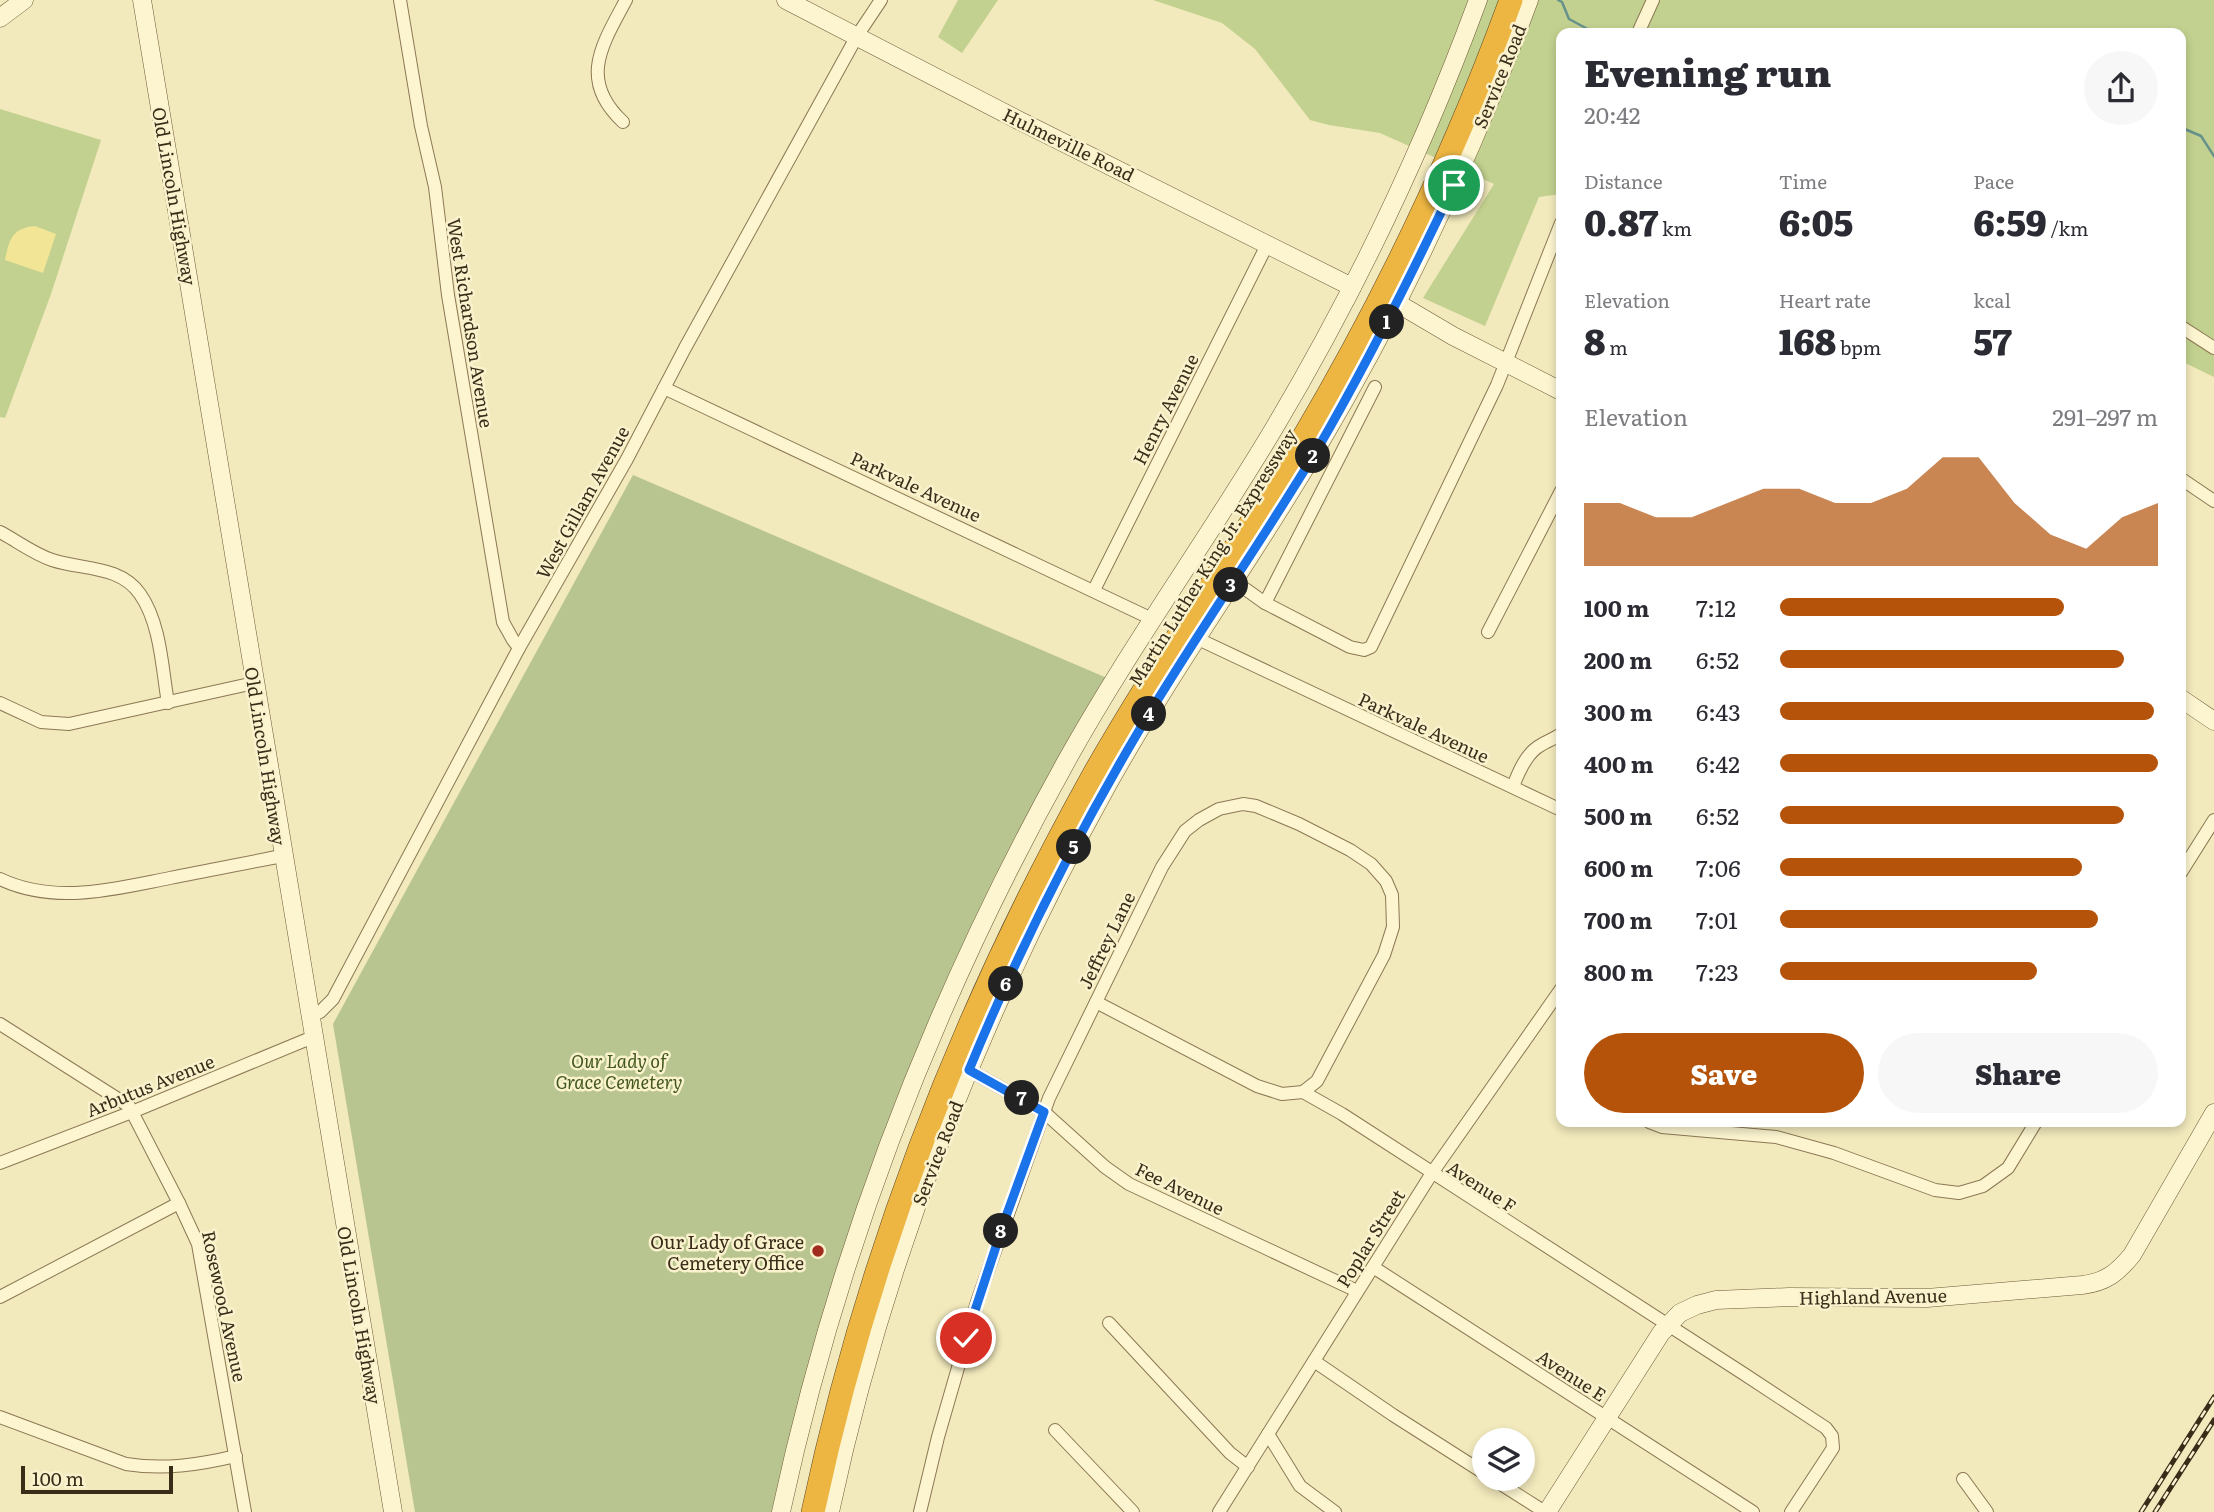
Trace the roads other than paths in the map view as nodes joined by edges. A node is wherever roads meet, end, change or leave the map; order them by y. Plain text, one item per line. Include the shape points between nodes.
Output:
1 (24, 0) edge
2 (142, 0) edge
3 (400, 0) edge
4 (626, 0) edge
5 (786, 0) edge
6 (881, 0) edge
7 (1478, 0) edge
8 (1496, 0) edge
9 (1511, 0) edge
10 (1529, 0) edge
11 (1653, 0) edge
12 (0, 18) edge
13 (1640, 28) edge
14 (858, 36) junction
15 (623, 122) dead end
16 (1556, 236) edge
17 (1268, 243) junction
18 (1352, 287) junction
19 (1397, 303) junction
20 (2186, 330) edge
21 (2214, 348) edge
22 (1506, 364) junction
23 (1375, 387) dead end
24 (664, 388) junction
25 (1556, 389) edge
26 (2186, 481) edge
27 (2213, 497) edge
28 (1556, 501) edge
29 (0, 532) edge
30 (1234, 581) junction
31 (1094, 590) junction
32 (1265, 603) junction
33 (1152, 619) junction
34 (1488, 632) dead end
35 (1196, 638) junction
36 (519, 648) junction
37 (254, 683) junction
38 (2186, 702) edge
39 (0, 703) edge
40 (168, 703) junction
41 (2214, 721) edge
42 (1556, 736) edge
43 (1513, 788) junction
44 (1556, 808) edge
45 (2214, 820) edge
46 (282, 856) junction
47 (2186, 864) edge
48 (0, 879) edge
49 (1556, 996) edge
50 (1096, 1002) junction
51 (309, 1016) junction
52 (0, 1024) edge
53 (313, 1037) junction
54 (969, 1070) junction
55 (1303, 1092) junction
56 (132, 1112) junction
57 (1044, 1112) junction
58 (2214, 1113) edge
59 (1672, 1127) edge
60 (2033, 1127) edge
61 (1, 1161) edge
62 (1432, 1173) junction
63 (179, 1203) junction
64 (1373, 1267) junction
65 (1357, 1291) junction
66 (0, 1297) edge
67 (1109, 1323) dead end
68 (1668, 1325) junction
69 (1314, 1360) junction
70 (0, 1417) edge
71 (1606, 1418) junction
72 (1055, 1430) dead end
73 (1268, 1434) junction
74 (236, 1456) junction
75 (1472, 1465) edge
76 (1248, 1467) junction
77 (1963, 1479) dead end
78 (1512, 1491) edge
79 (245, 1512) edge
80 (393, 1512) edge
81 (781, 1512) edge
82 (799, 1512) edge
83 (813, 1512) edge
84 (830, 1512) edge
85 (920, 1512) edge
86 (1133, 1512) edge
87 (1219, 1512) edge
88 (1335, 1512) edge
89 (1546, 1512) edge
90 (1753, 1512) edge
91 (1791, 1512) edge
92 (1987, 1512) edge

1 - 12 street
2 - 37 street, Old Lincoln Highway
3 - 36 street, West Richardson Avenue via 435,187 448,295 503,622
4 - 15 street via 602,44 596,74 610,110
5 - 14 street, Hulmeville Road
6 - 14 street, West Gillam Avenue
7 - 18 street via 1410,165
8 - 82 highway, Martin Luther King Jr. Expressway via 1426,172 1341,344 1266,474 1111,718 981,965 878,1225 830,1385
9 - 83 highway, Martin Luther King Jr. Expressway via 1438,178 1348,360 1123,725 1047,861 993,971 891,1229 843,1388
10 - 19 street, Service Road via 1468,153
11 - 13 street
14 - 17 street, Hulmeville Road
14 - 24 street, West Gillam Avenue
16 - 22 street
17 - 18 street, Hulmeville Road
17 - 31 street, Henry Avenue
18 - 33 street via 1269,436
19 - 22 street
19 - 30 street, Service Road via 1316,450
20 - 21 street
22 - 25 street
22 - 32 street via 1371,647 1350,647
23 - 32 street
24 - 31 street, Parkvale Avenue
24 - 36 street, West Gillam Avenue
26 - 27 street
28 - 34 street
29 - 40 street via 51,559 110,572 131,584 151,617
30 - 32 street
30 - 35 street, Service Road
31 - 33 street, Parkvale Avenue
33 - 81 street via 1036,817 965,958 921,1062 841,1283
35 - 43 street, Parkvale Avenue
35 - 54 street, Service Road via 1137,733 1057,879
36 - 51 street, West Gillam Avenue via 333,999
37 - 40 street
37 - 46 street, Old Lincoln Highway
38 - 41 street
39 - 40 street via 53,724
42 - 43 street via 1530,754
43 - 44 street, Parkvale Avenue
45 - 47 street
46 - 48 street via 76,894 40,892
46 - 51 street, Old Lincoln Highway
49 - 62 street, Poplar Street
50 - 55 street, Avenue F via 1256,1086 1282,1094
50 - 55 street, Jeffrey Lane via 1161,867 1185,831 1226,807 1243,804 1270,810 1371,864 1386,881 1394,905 1384,955 1317,1081
50 - 57 street, Jeffrey Lane
51 - 53 street, Old Lincoln Highway
52 - 56 street, Rosewood Avenue via 120,1099
53 - 56 street, Arbutus Avenue
53 - 80 street, Old Lincoln Highway
54 - 57 street, Fee Avenue
54 - 84 street, Service Road via 890,1288
55 - 62 street, Avenue F
56 - 61 street, Arbutus Avenue
56 - 63 street, Rosewood Avenue
57 - 65 street, Fee Avenue via 1129,1184
57 - 85 street, Jeffrey Lane via 977,1302
58 - 68 street, Highland Avenue via 2132,1255 2107,1280 1927,1298 1716,1300 1689,1308
59 - 60 street via 1776,1137 1935,1190 1959,1193 1983,1186 2008,1168
62 - 64 street, Poplar Street
62 - 68 street, Avenue F
63 - 66 street
63 - 74 street, Rosewood Avenue via 198,1244
64 - 65 street, Poplar Street
64 - 71 street, Avenue E
65 - 69 street, Poplar Street
67 - 76 street
68 - 71 street, Highland Avenue
68 - 91 street, Avenue F via 1832,1436 1833,1448
69 - 73 street, Poplar Street
69 - 75 street
70 - 74 street via 136,1465 180,1466
71 - 89 street, Highland Avenue
71 - 90 street, Avenue E
72 - 86 street
73 - 76 street, Poplar Street
73 - 88 street via 1300,1486
74 - 79 street, Rosewood Avenue
76 - 87 street, Poplar Street
77 - 92 street
78 - 89 street

